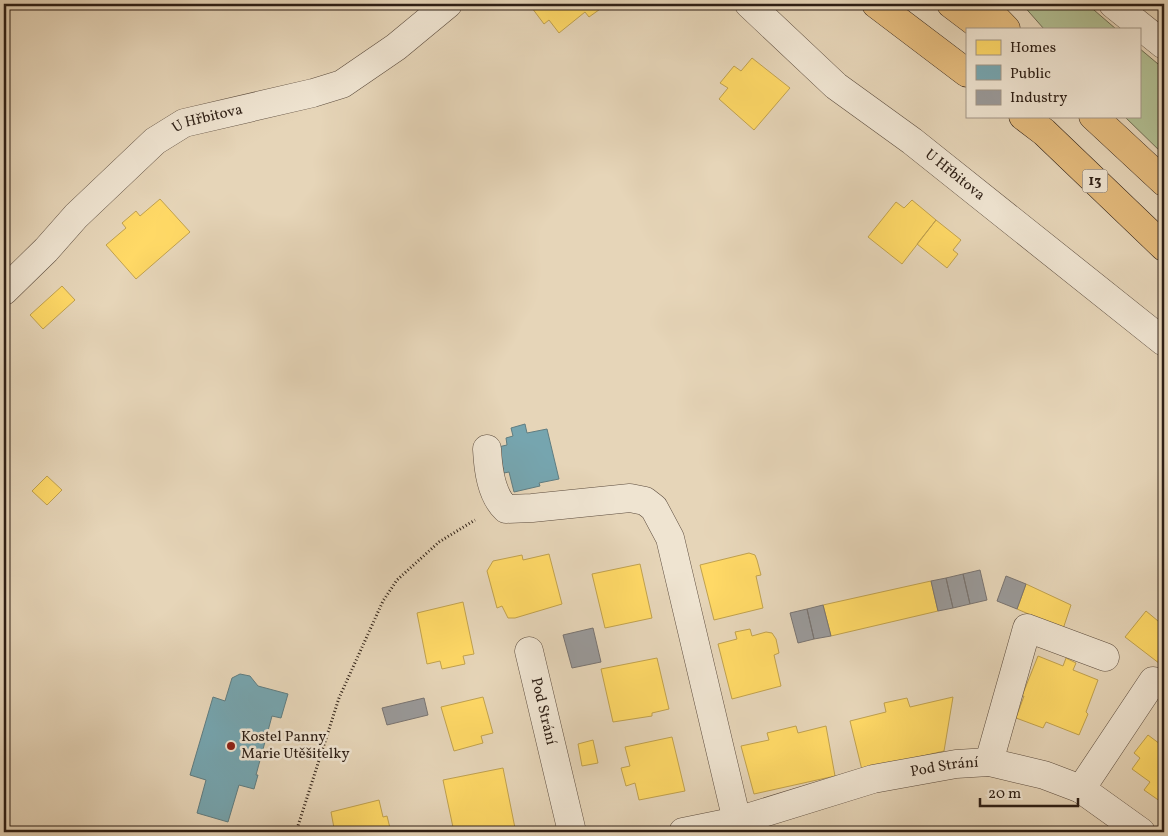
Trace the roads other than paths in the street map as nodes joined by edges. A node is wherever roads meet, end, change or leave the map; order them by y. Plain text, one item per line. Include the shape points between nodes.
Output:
1 (448, 4) edge
2 (749, 4) edge
3 (876, 4) edge
4 (951, 4) edge
5 (982, 4) edge
6 (1113, 4) edge
7 (983, 28) edge
8 (1005, 28) edge
9 (1164, 45) edge
10 (966, 72) edge
11 (1026, 118) edge
12 (1095, 118) edge
13 (1164, 182) edge
14 (1164, 248) edge
15 (4, 291) edge
16 (1164, 342) edge
17 (486, 449) dead end
18 (529, 651) dead end
19 (1105, 657) dead end
20 (1153, 681) dead end
21 (989, 762) junction
22 (1081, 789) junction
23 (736, 821) junction
24 (572, 832) edge
25 (683, 832) edge
26 (1141, 832) edge

1 - 15 street, U Hřbitova via 342,84 184,123 155,141
2 - 16 street, U Hřbitova via 836,86 912,141
3 - 10 highway
4 - 7 highway
5 - 8 highway
6 - 9 street
11 - 14 highway, 13
12 - 13 highway
17 - 23 street via 498,501 506,509 630,498 645,501 654,508 670,538
18 - 24 street, Pod Strání
19 - 21 street via 1027,628
20 - 22 street
21 - 22 street, Pod Strání via 1044,775
21 - 23 street, Pod Strání via 956,764 873,779
22 - 26 street, Pod Strání
23 - 25 street, Pod Strání

